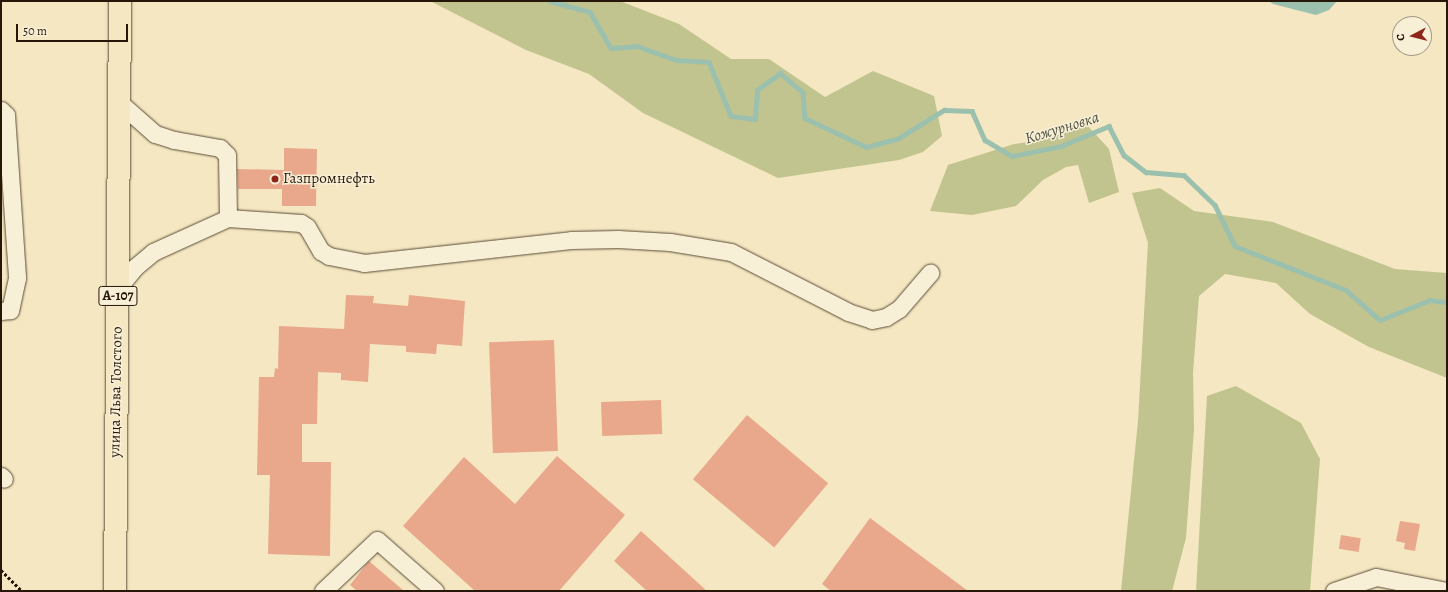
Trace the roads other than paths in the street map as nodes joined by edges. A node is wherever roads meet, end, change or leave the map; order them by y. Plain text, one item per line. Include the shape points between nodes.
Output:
1 (120, 1) edge
2 (121, 104) junction
3 (1, 110) edge
4 (228, 218) junction
5 (930, 273) dead end
6 (118, 288) junction
7 (1, 311) edge
8 (115, 591) edge
9 (323, 591) edge
10 (435, 591) edge
11 (1334, 591) edge
12 (1447, 591) edge

1 - 2 highway, улица Льва Толстого / А-107
2 - 4 street via 155,134 220,148 227,155
2 - 6 highway, улица Льва Толстого / А-107
3 - 7 street via 6,115 17,278 10,310
4 - 5 street via 301,223 307,227 321,251 329,256 364,263 571,240 670,242 731,252 848,312 872,320 886,317 899,309
4 - 6 street via 153,252 134,268
6 - 8 highway, улица Льва Толстого / А-107
9 - 10 street via 377,540
11 - 12 street via 1376,577

